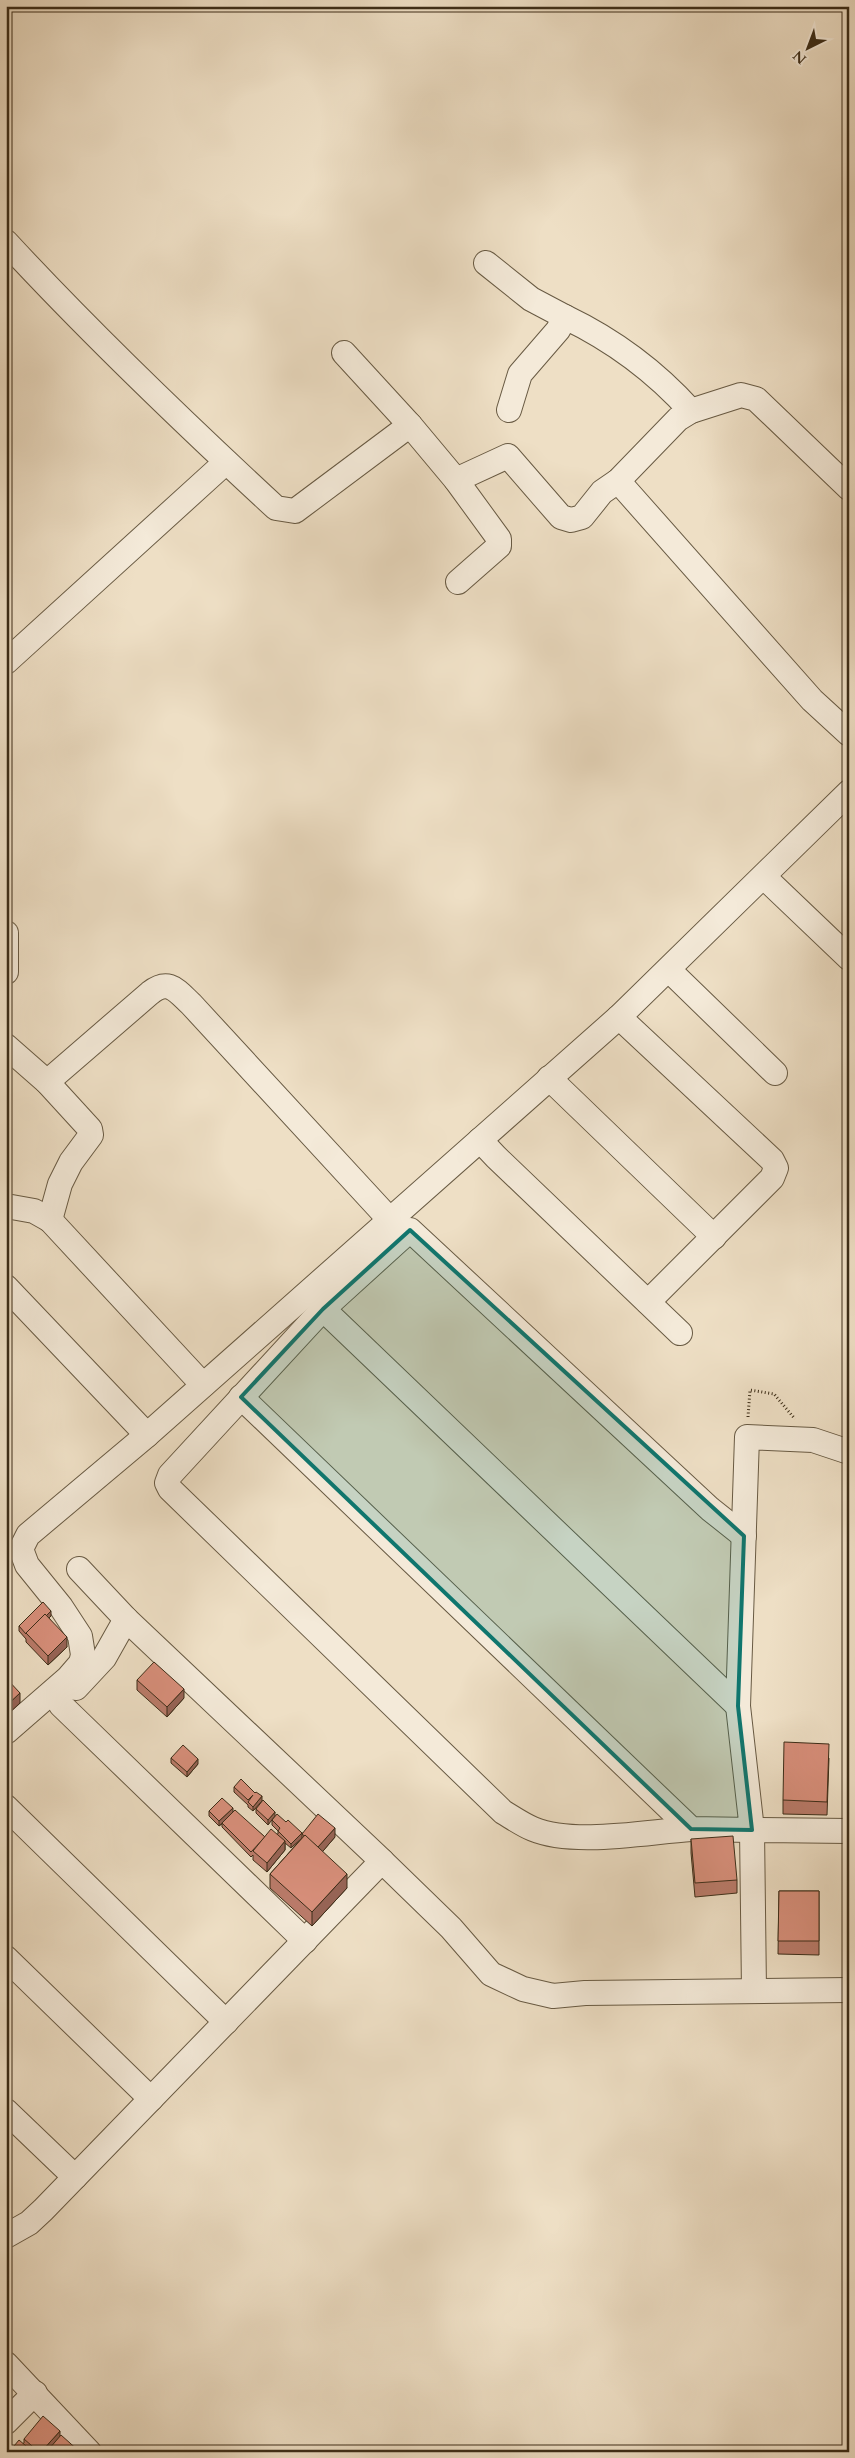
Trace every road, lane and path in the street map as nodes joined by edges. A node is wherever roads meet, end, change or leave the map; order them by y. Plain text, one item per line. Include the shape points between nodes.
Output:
1 (6, 242) edge
2 (486, 263) dead end
3 (565, 317) junction
4 (344, 353) dead end
5 (509, 410) dead end
6 (691, 411) junction
7 (410, 425) junction
8 (226, 462) junction
9 (456, 480) junction
10 (618, 481) junction
11 (849, 488) edge
12 (458, 582) dead end
13 (6, 662) edge
14 (849, 734) edge
15 (848, 794) edge
16 (764, 877) junction
17 (6, 934) edge
18 (849, 958) edge
19 (669, 970) junction
20 (6, 972) edge
21 (619, 1017) junction
22 (6, 1046) edge
23 (775, 1073) dead end
24 (549, 1078) junction
25 (47, 1082) junction
26 (480, 1140) junction
27 (6, 1206) edge
28 (50, 1220) junction
29 (391, 1221) junction
30 (714, 1236) junction
31 (6, 1287) edge
32 (648, 1302) junction
33 (323, 1309) junction
34 (680, 1333) dead end
35 (203, 1385) junction
36 (750, 1390) dead end
37 (241, 1397) junction
38 (147, 1435) junction
39 (813, 1440) junction
40 (849, 1452) edge
41 (744, 1536) junction
42 (14, 1549) edge
43 (79, 1569) dead end
44 (126, 1619) junction
45 (61, 1705) junction
46 (738, 1706) junction
47 (6, 1732) edge
48 (6, 1750) edge
49 (6, 1807) edge
50 (691, 1829) junction
51 (752, 1830) junction
52 (849, 1831) edge
53 (382, 1861) junction
54 (305, 1941) junction
55 (6, 1958) edge
56 (754, 1990) junction
57 (849, 1990) edge
58 (226, 2022) junction
59 (151, 2099) junction
60 (6, 2112) edge
61 (76, 2177) junction
62 (6, 2236) edge
63 (6, 2364) edge
64 (35, 2393) junction
65 (6, 2422) edge
66 (89, 2452) edge

1 - 8 street
2 - 3 street via 532,299
3 - 5 street via 558,330 520,374
3 - 6 street via 626,353
4 - 7 street
6 - 10 street via 678,419
6 - 11 street via 741,395 756,399
7 - 8 street via 295,511 276,508
7 - 9 street
8 - 13 street
9 - 10 street via 508,456 561,517 570,520 582,517 602,492
9 - 12 street via 499,539 499,546
10 - 14 street via 812,700
15 - 16 street
16 - 18 street
16 - 19 street
17 - 20 street
19 - 21 street
19 - 23 street
21 - 24 street
21 - 30 street via 772,1160 776,1168 772,1178
22 - 25 street
24 - 26 street
24 - 30 street
25 - 28 street via 90,1129 91,1135 70,1162
25 - 29 street via 150,992 166,985 191,1004
26 - 29 street
26 - 32 street
27 - 28 street via 34,1211
28 - 35 street
29 - 35 street
30 - 32 street
31 - 38 street
32 - 34 street
33 - 37 street
33 - 41 street via 410,1230 710,1509
33 - 46 street
35 - 38 street
36 - 39 path via 774,1394
37 - 50 street
37 - 50 street via 170,1475 167,1483 170,1489 503,1812 533,1829 556,1836 588,1837
38 - 42 street
39 - 40 street
39 - 41 street via 747,1437
41 - 46 street
42 - 47 street via 80,1636 83,1655 68,1678
43 - 44 street
44 - 45 street via 104,1658
44 - 53 street
45 - 48 street
45 - 54 street
46 - 51 street
49 - 58 street
50 - 51 street
51 - 52 street
51 - 56 street
53 - 54 street
53 - 56 street via 451,1928 492,1974 523,1989 552,1996
54 - 58 street
55 - 59 street
56 - 57 street
58 - 59 street
59 - 61 street
60 - 61 street
61 - 62 street via 29,2223
63 - 64 street
64 - 65 street
64 - 66 street

